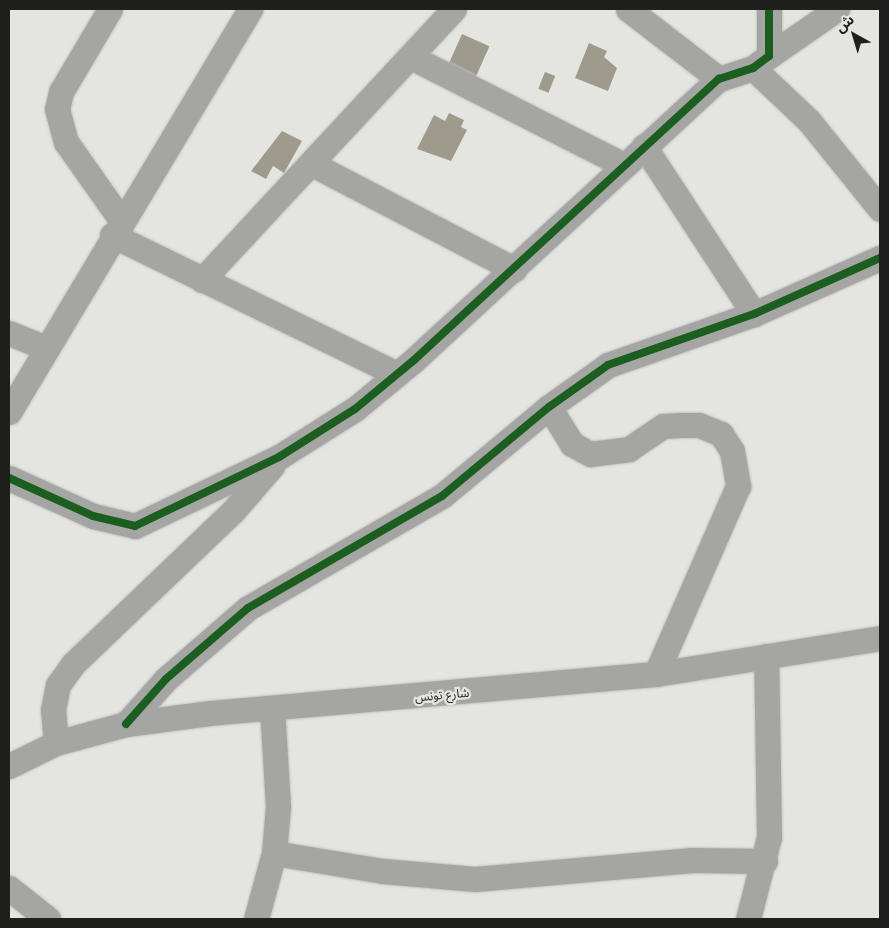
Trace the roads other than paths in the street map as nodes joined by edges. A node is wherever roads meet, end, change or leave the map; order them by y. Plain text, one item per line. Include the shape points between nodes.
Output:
1 (110, 9) edge
2 (250, 9) edge
3 (454, 9) edge
4 (631, 9) edge
5 (770, 9) edge
6 (837, 9) edge
7 (411, 57) junction
8 (761, 62) junction
9 (719, 79) junction
10 (644, 146) junction
11 (312, 164) junction
12 (624, 165) junction
13 (880, 209) edge
14 (116, 228) junction
15 (880, 258) edge
16 (514, 269) junction
17 (202, 280) junction
18 (754, 314) junction
19 (9, 332) edge
20 (46, 348) junction
21 (397, 374) junction
22 (549, 407) junction
23 (9, 412) edge
24 (279, 458) junction
25 (9, 478) edge
26 (880, 638) edge
27 (766, 656) junction
28 (656, 674) junction
29 (272, 709) junction
30 (126, 724) junction
31 (56, 743) junction
32 (9, 766) edge
33 (274, 853) junction
34 (765, 861) junction
35 (9, 888) edge
36 (48, 919) edge
37 (256, 919) edge
38 (748, 919) edge

1 - 14 street via 61,92 57,109 66,142
2 - 14 street
3 - 7 street
4 - 9 street
5 - 8 street
6 - 8 street
7 - 11 street
7 - 12 street
8 - 9 street
8 - 13 street
9 - 10 street
10 - 12 street
10 - 18 street
11 - 16 street
11 - 17 street
12 - 16 street
14 - 17 street
14 - 20 street
15 - 18 street
16 - 21 street
17 - 21 street
18 - 22 street via 634,353
19 - 20 street
20 - 23 street
21 - 24 street via 355,409
22 - 28 street via 572,444 590,454 629,449 663,426 681,424 699,425 721,434 732,451 738,486
22 - 30 street via 434,501 248,608 166,679
24 - 25 street via 135,526 93,516
24 - 31 street via 232,511 74,664 58,686 53,710
26 - 27 street, شارع تونس
27 - 28 street, شارع تونس
27 - 34 street via 770,799
28 - 29 street, شارع تونس
29 - 30 street, شارع تونس
29 - 33 street via 278,806
30 - 31 street, شارع تونس
31 - 32 street, شارع تونس
33 - 34 street via 383,871 475,879 692,860
33 - 37 street
34 - 38 street
35 - 36 street

